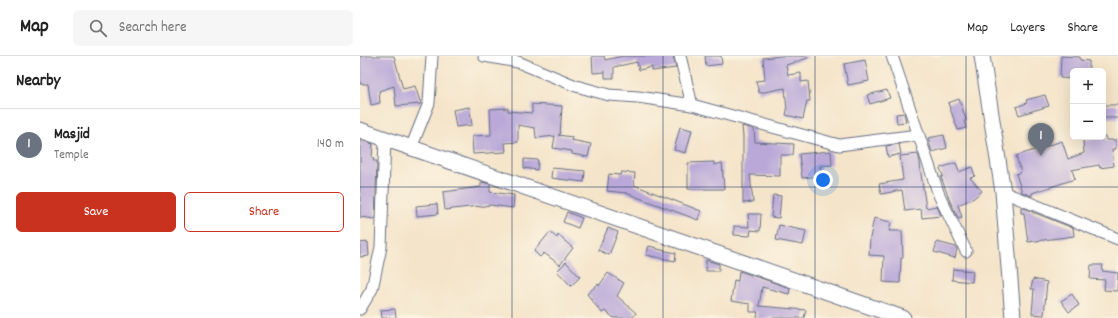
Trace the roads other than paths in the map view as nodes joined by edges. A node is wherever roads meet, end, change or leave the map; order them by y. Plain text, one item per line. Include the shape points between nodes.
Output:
1 (432, 56) edge
2 (484, 56) edge
3 (680, 56) edge
4 (892, 56) edge
5 (982, 57) edge
6 (692, 105) junction
7 (360, 130) edge
8 (918, 135) junction
9 (385, 139) junction
10 (411, 148) junction
11 (1002, 192) junction
12 (1118, 238) edge
13 (966, 251) dead end
14 (360, 309) edge
15 (903, 318) edge
16 (1014, 318) edge

1 - 10 street via 429,103
2 - 6 street via 518,62 576,86 610,95
3 - 6 street
4 - 8 street
5 - 11 street
6 - 8 street via 839,145
7 - 9 street
8 - 13 street via 939,195
9 - 10 street
9 - 14 street via 381,247 372,289
10 - 15 street
11 - 12 street
11 - 16 street

